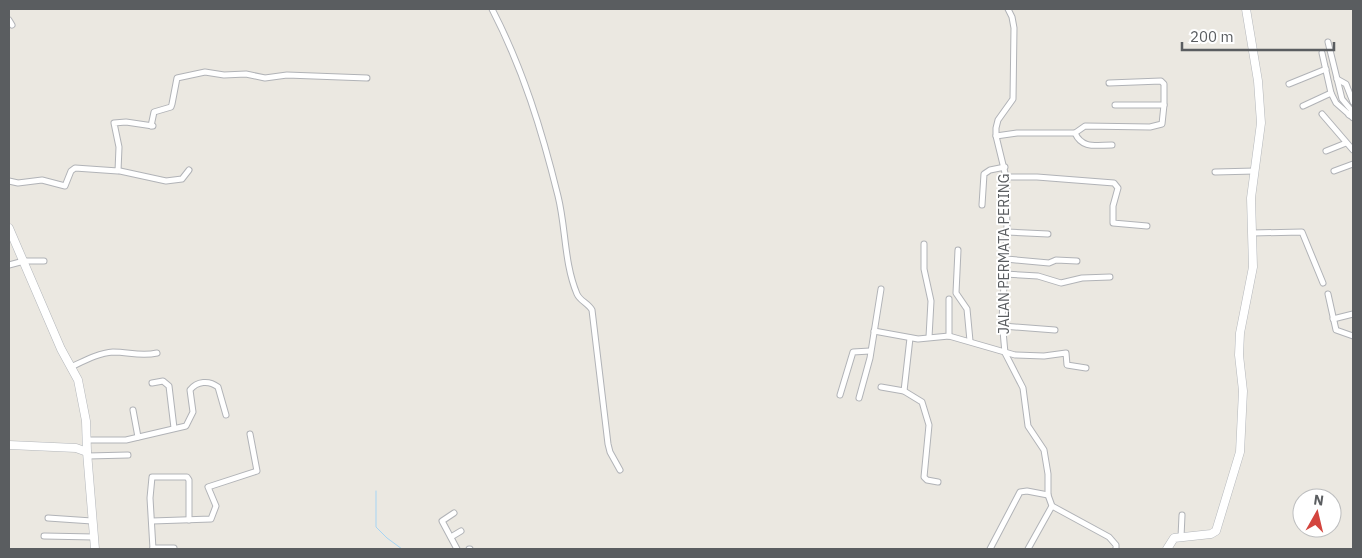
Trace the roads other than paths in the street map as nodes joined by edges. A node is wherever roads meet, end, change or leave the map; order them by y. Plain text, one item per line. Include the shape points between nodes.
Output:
1 (492, 9) edge
2 (1008, 9) edge
3 (1246, 9) edge
4 (1328, 42) dead end
5 (1322, 54) dead end
6 (1326, 70) junction
7 (367, 78) dead end
8 (1337, 79) junction
9 (1109, 83) dead end
10 (1289, 84) dead end
11 (1331, 93) junction
12 (1353, 102) edge
13 (1115, 105) dead end
14 (1164, 105) junction
15 (1303, 106) dead end
16 (1322, 114) dead end
17 (1351, 116) edge
18 (1075, 133) junction
19 (996, 136) junction
20 (1346, 143) junction
21 (1112, 145) dead end
22 (1353, 150) edge
23 (1326, 151) dead end
24 (1353, 164) edge
25 (1005, 167) junction
26 (189, 170) dead end
27 (120, 171) junction
28 (1215, 172) dead end
29 (1255, 172) junction
30 (1334, 172) dead end
31 (1006, 178) junction
32 (9, 181) edge
33 (982, 205) dead end
34 (1147, 226) dead end
35 (9, 228) edge
36 (1007, 232) junction
37 (1252, 233) junction
38 (1048, 234) dead end
39 (924, 244) dead end
40 (958, 250) dead end
41 (1006, 259) junction
42 (24, 261) junction
43 (44, 261) dead end
44 (1077, 261) dead end
45 (9, 265) edge
46 (1006, 274) junction
47 (1110, 276) dead end
48 (1323, 283) dead end
49 (880, 289) dead end
50 (1328, 294) dead end
51 (949, 299) dead end
52 (1353, 314) edge
53 (1334, 319) junction
54 (1003, 326) junction
55 (1055, 330) dead end
56 (874, 331) junction
57 (949, 336) junction
58 (1353, 336) edge
59 (929, 337) junction
60 (910, 338) junction
61 (970, 341) junction
62 (870, 351) junction
63 (1005, 352) junction
64 (157, 353) dead end
65 (71, 367) junction
66 (1086, 368) dead end
67 (152, 383) dead end
68 (881, 387) dead end
69 (904, 390) junction
70 (840, 395) dead end
71 (859, 398) dead end
72 (134, 410) dead end
73 (226, 415) dead end
74 (174, 428) junction
75 (250, 434) dead end
76 (138, 437) junction
77 (88, 440) junction
78 (9, 445) edge
79 (87, 454) junction
80 (128, 455) dead end
81 (620, 470) dead end
82 (938, 482) dead end
83 (1048, 495) junction
84 (1052, 506) junction
85 (454, 514) dead end
86 (1182, 515) dead end
87 (48, 518) dead end
88 (189, 520) junction
89 (92, 521) junction
90 (152, 522) junction
91 (461, 531) dead end
92 (44, 536) dead end
93 (94, 537) junction
94 (451, 537) junction
95 (1181, 537) junction
96 (174, 548) edge
97 (95, 549) edge
98 (153, 549) edge
99 (457, 549) edge
100 (990, 549) edge
101 (1028, 549) edge
102 (1116, 549) edge
103 (1167, 549) edge

1 - 81 street via 535,110 559,198 566,254 577,294 592,310 608,444
2 - 19 street via 1014,28 1014,99 998,120
3 - 29 street via 1258,81 1261,123
4 - 8 street
5 - 6 street
6 - 10 street
6 - 11 street
7 - 27 street via 287,75 265,78 246,74 197,73 177,78 171,107 156,110 152,126 114,122
8 - 12 street via 1346,84
8 - 17 street via 1342,99 1352,111
9 - 14 street via 1161,81 1164,84
11 - 15 street
11 - 17 street via 1336,103
13 - 14 street
14 - 18 street via 1161,126 1085,126
16 - 20 street
18 - 19 street
18 - 21 street via 1084,145
19 - 25 street, JALAN PERMATA PERING
20 - 22 street
20 - 23 street
24 - 30 street
25 - 31 street, JALAN PERMATA PERING
25 - 33 street via 984,174
26 - 27 street via 182,179 166,181
27 - 32 street via 75,168 64,186 42,180
28 - 29 street
29 - 37 street via 1251,198
31 - 34 street via 1114,183 1118,188 1112,223
31 - 36 street, JALAN PERMATA PERING
35 - 42 street
36 - 38 street
36 - 41 street, JALAN PERMATA PERING
37 - 48 street via 1302,232
37 - 95 street via 1253,267 1240,333 1243,391 1240,452 1220,526 1210,534
39 - 59 street via 924,269 931,301
40 - 61 street via 956,293 967,309
41 - 44 street
41 - 46 street, JALAN PERMATA PERING
42 - 43 street
42 - 45 street
42 - 65 street via 60,349
46 - 47 street via 1038,276 1060,283
46 - 54 street, JALAN PERMATA PERING
49 - 56 street
50 - 53 street
51 - 57 street
52 - 53 street
53 - 58 street via 1336,330
54 - 55 street
54 - 63 street, JALAN PERMATA PERING
56 - 60 street
56 - 62 street
57 - 59 street
57 - 61 street
59 - 60 street
60 - 69 street
61 - 63 street
62 - 70 street via 853,352
62 - 71 street
63 - 66 street via 1044,356 1063,352 1066,353 1067,365
63 - 83 street, JALAN PERMATA PERING via 1023,388 1028,426 1044,450
64 - 65 street via 145,356 108,353
65 - 77 street via 78,380
67 - 74 street via 161,381 169,386
68 - 69 street
69 - 82 street via 923,405 929,425 924,477
72 - 76 street
73 - 74 street via 218,387 202,382 190,390 193,412 189,424
74 - 76 street
75 - 88 street via 257,472 209,486 207,490 216,506 212,517
76 - 77 street
77 - 79 street
78 - 79 street via 76,448
79 - 80 street
79 - 89 street
83 - 84 street, JALAN PERMATA PERING
83 - 100 street via 1020,492
84 - 101 street
84 - 102 street via 1109,537
85 - 94 street via 442,520
86 - 95 street
87 - 89 street
88 - 90 street
88 - 90 street via 187,477 153,476 150,482
89 - 93 street
90 - 98 street
91 - 94 street
92 - 93 street
93 - 97 street
94 - 99 street
95 - 103 street via 1171,540
96 - 98 street

